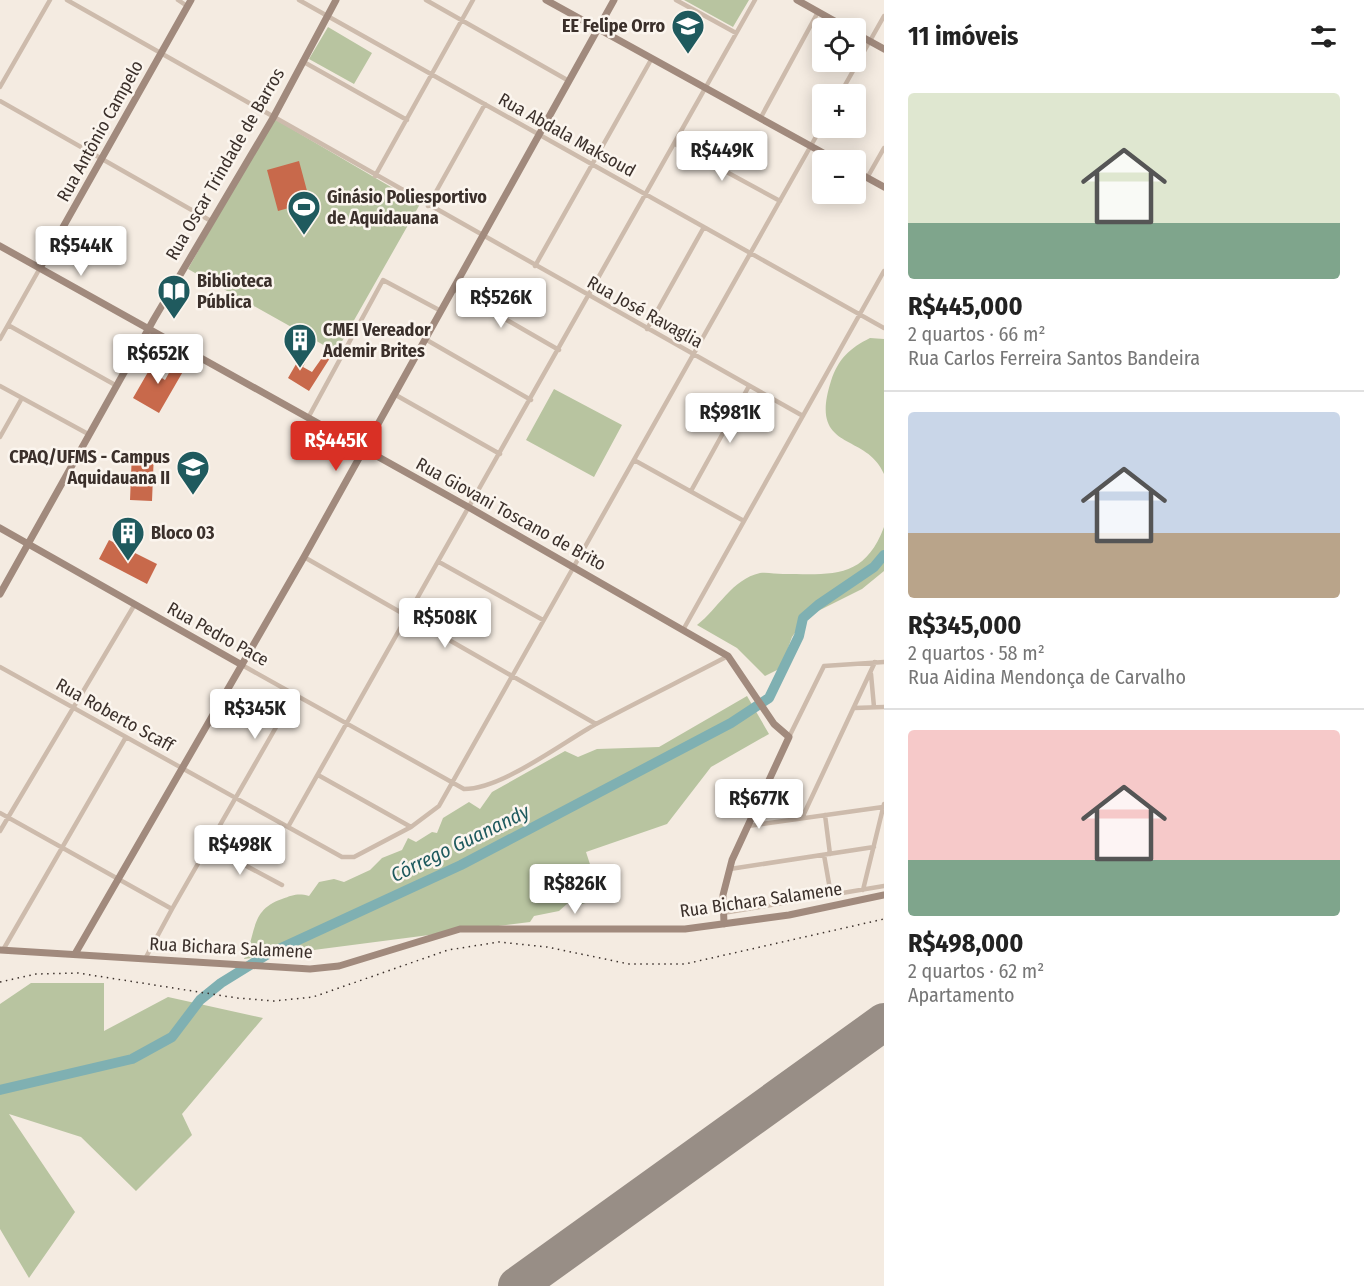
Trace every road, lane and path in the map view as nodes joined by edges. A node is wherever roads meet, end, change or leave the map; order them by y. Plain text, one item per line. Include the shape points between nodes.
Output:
1 (50, 0) edge
2 (67, 0) edge
3 (178, 0) edge
4 (299, 0) edge
5 (336, 0) edge
6 (426, 0) edge
7 (473, 0) edge
8 (546, 0) edge
9 (614, 0) edge
10 (676, 0) edge
11 (755, 0) edge
12 (797, 0) edge
13 (189, 3) edge
14 (818, 12) junction
15 (327, 16) junction
16 (884, 16) edge
17 (829, 18) edge
18 (462, 21) junction
19 (598, 29) junction
20 (736, 33) junction
21 (866, 39) edge
22 (870, 41) junction
23 (884, 49) edge
24 (160, 55) junction
25 (652, 58) junction
26 (301, 61) junction
27 (432, 75) junction
28 (569, 81) junction
29 (846, 84) edge
30 (0, 87) edge
31 (706, 88) junction
32 (0, 101) edge
33 (485, 104) junction
34 (273, 118) junction
35 (760, 119) junction
36 (407, 120) junction
37 (539, 135) junction
38 (815, 138) edge
39 (675, 144) junction
40 (810, 146) junction
41 (884, 148) edge
42 (817, 150) edge
43 (101, 159) junction
44 (592, 164) junction
45 (375, 176) junction
46 (867, 178) joint
47 (884, 187) edge
48 (646, 195) junction
49 (780, 201) junction
50 (428, 206) junction
51 (211, 221) junction
52 (704, 227) junction
53 (482, 236) junction
54 (0, 246) edge
55 (750, 253) junction
56 (535, 266) junction
57 (40, 268) junction
58 (884, 271) edge
59 (453, 289) junction
60 (590, 297) junction
61 (441, 311) junction
62 (860, 314) junction
63 (8, 325) junction
64 (149, 328) junction
65 (884, 328) edge
66 (647, 329) junction
67 (0, 339) edge
68 (425, 339) junction
69 (559, 350) junction
70 (693, 355) junction
71 (0, 386) edge
72 (117, 386) junction
73 (749, 386) junction
74 (394, 394) junction
75 (22, 398) junction
76 (531, 400) junction
77 (802, 416) junction
78 (308, 418) junction
79 (90, 435) junction
80 (0, 437) edge
81 (364, 449) junction
82 (500, 454) junction
83 (634, 460) junction
84 (691, 491) junction
85 (470, 508) junction
86 (744, 521) junction
87 (0, 528) edge
88 (28, 544) junction
89 (304, 556) junction
90 (439, 562) junction
91 (574, 566) junction
92 (0, 594) edge
93 (135, 604) junction
94 (408, 615) junction
95 (543, 620) junction
96 (683, 630) junction
97 (728, 656) junction
98 (875, 662) junction
99 (884, 662) edge
100 (242, 665) junction
101 (0, 667) edge
102 (871, 671) junction
103 (513, 674) junction
104 (295, 694) junction
105 (72, 707) junction
106 (874, 707) junction
107 (884, 707) edge
108 (854, 708) junction
109 (347, 723) junction
110 (596, 724) junction
111 (126, 737) junction
112 (789, 737) junction
113 (183, 768) junction
114 (318, 775) junction
115 (452, 782) junction
116 (234, 797) junction
117 (884, 805) edge
118 (0, 813) edge
119 (825, 815) junction
120 (8, 818) junction
121 (802, 818) junction
122 (748, 826) junction
123 (288, 827) junction
124 (411, 827) junction
125 (0, 831) edge
126 (207, 845) junction
127 (874, 847) junction
128 (63, 849) junction
129 (830, 854) junction
130 (824, 855) junction
131 (730, 869) junction
132 (118, 880) junction
133 (282, 885) dead end
134 (884, 886) edge
135 (862, 890) junction
136 (831, 895) junction
137 (884, 895) edge
138 (172, 909) junction
139 (723, 913) junction
140 (723, 924) junction
141 (0, 939) edge
142 (8, 942) junction
143 (2, 950) edge
144 (75, 954) junction
145 (145, 959) junction

1 - 30 street
2 - 24 street, Rua José Ravaglia
3 - 13 street
4 - 15 street, Rua Abdala Maksoud
5 - 15 main road, Rua Oscar Trindade de Barros
6 - 18 street
7 - 18 street
8 - 19 main road
9 - 19 main road
10 - 20 street
11 - 20 street
12 - 14 main road
13 - 24 main road, Rua Antônio Campelo
14 - 17 main road
14 - 35 street
15 - 26 main road, Rua Oscar Trindade de Barros
15 - 27 street, Rua Abdala Maksoud
16 - 22 street
18 - 27 street
18 - 28 street
19 - 25 main road
19 - 28 main road
20 - 31 street
21 - 22 main road
22 - 23 main road
22 - 29 street
24 - 34 street, Rua José Ravaglia
24 - 43 main road, Rua Antônio Campelo
25 - 31 main road
25 - 44 street
26 - 34 main road, Rua Oscar Trindade de Barros
26 - 36 street
27 - 33 street, Rua Abdala Maksoud
27 - 36 street
28 - 37 main road
31 - 35 main road
31 - 39 street
32 - 43 street
33 - 37 street, Rua Abdala Maksoud
33 - 50 street
34 - 45 street, Rua José Ravaglia
34 - 51 main road, Rua Oscar Trindade de Barros
35 - 40 main road
36 - 45 street
37 - 44 street, Rua Abdala Maksoud
37 - 53 main road
38 - 40 street
39 - 48 street
39 - 49 street
40 - 42 main road
40 - 49 street
41 - 46 street
43 - 51 street
43 - 57 main road, Rua Antônio Campelo
44 - 48 street, Rua Abdala Maksoud
44 - 56 street
45 - 50 street, Rua José Ravaglia
46 - 47 main road
48 - 52 street, Rua Abdala Maksoud
48 - 60 street
49 - 55 street
50 - 53 street, Rua José Ravaglia
51 - 64 main road, Rua Oscar Trindade de Barros
52 - 55 street, Rua Abdala Maksoud
52 - 66 street
53 - 56 street, Rua José Ravaglia
53 - 59 main road
54 - 57 main road, Rua Giovani Toscano de Brito
55 - 62 street, Rua Abdala Maksoud
55 - 70 street
56 - 60 street, Rua José Ravaglia
57 - 63 street, Rua Antônio Campelo
57 - 64 main road, Rua Giovani Toscano de Brito
58 - 62 street
59 - 61 main road
59 - 69 street
60 - 66 street, Rua José Ravaglia
60 - 69 street
61 - 68 main road
61 - 78 street via 383,280
62 - 65 street, Rua Abdala Maksoud
62 - 77 street
63 - 67 street, Rua Antônio Campelo
63 - 72 street
64 - 72 main road, Rua Oscar Trindade de Barros
64 - 78 main road, Rua Giovani Toscano de Brito
66 - 70 street, Rua José Ravaglia
68 - 74 main road
68 - 76 street
69 - 76 street
70 - 73 street, Rua José Ravaglia
70 - 83 street
71 - 75 street
72 - 79 main road, Rua Oscar Trindade de Barros
73 - 77 street, Rua José Ravaglia
73 - 84 street
74 - 81 main road
74 - 82 street
75 - 79 street
75 - 80 street
76 - 82 street
77 - 86 street
78 - 81 main road, Rua Giovani Toscano de Brito
79 - 88 main road, Rua Oscar Trindade de Barros
81 - 85 main road, Rua Giovani Toscano de Brito
81 - 89 main road
82 - 85 street
83 - 84 street
83 - 91 street
84 - 86 street
85 - 90 street
85 - 91 main road, Rua Giovani Toscano de Brito
86 - 96 street
87 - 88 main road, Rua Pedro Pace
88 - 92 main road, Rua Oscar Trindade de Barros
88 - 93 main road, Rua Pedro Pace
89 - 94 street
89 - 100 main road
90 - 94 street
90 - 95 street
91 - 95 street
91 - 96 main road, Rua Giovani Toscano de Brito
93 - 100 main road, Rua Pedro Pace
93 - 105 street
94 - 103 street
94 - 109 street
95 - 103 street
96 - 97 main road, Rua Giovani Toscano de Brito
97 - 110 street, Rua Pedro Pace
97 - 112 main road, Rua Giovani Toscano de Brito via 772,721
98 - 99 street
98 - 102 street
98 - 112 street via 824,666
100 - 104 street, Rua Pedro Pace
100 - 113 main road
101 - 105 street, Rua Roberto Scaff
102 - 106 street
102 - 108 street
103 - 110 street
103 - 115 street
104 - 109 street, Rua Pedro Pace
104 - 116 street
105 - 111 street, Rua Roberto Scaff
105 - 120 street
106 - 107 street
106 - 108 street
108 - 121 street
109 - 114 street
109 - 115 street, Rua Pedro Pace
110 - 115 street, Rua Pedro Pace via 478,789 464,789
111 - 113 street, Rua Roberto Scaff
111 - 128 street
112 - 122 main road
113 - 116 street, Rua Roberto Scaff
113 - 132 main road
114 - 123 street
114 - 124 street
115 - 124 street via 439,806
116 - 123 street, Rua Roberto Scaff
116 - 126 street
117 - 119 street
117 - 127 street
118 - 120 street
119 - 121 street
119 - 129 street
120 - 125 street
120 - 128 street
121 - 122 street
122 - 131 main road
123 - 124 street, Rua Roberto Scaff via 342,857 354,857
126 - 133 street
126 - 138 street
127 - 129 street
127 - 135 street
128 - 132 street
128 - 142 street
129 - 130 street
130 - 131 street
130 - 136 street
131 - 139 main road
132 - 138 street
132 - 144 main road
134 - 135 street
135 - 136 street
136 - 139 street
137 - 140 main road, Rua Bichara Salamene
138 - 145 street
139 - 140 main road
140 - 145 main road, Rua Bichara Salamene via 685,929 478,927 339,966 310,969
141 - 142 street
142 - 143 street
143 - 144 main road, Rua Bichara Salamene
144 - 145 main road, Rua Bichara Salamene

